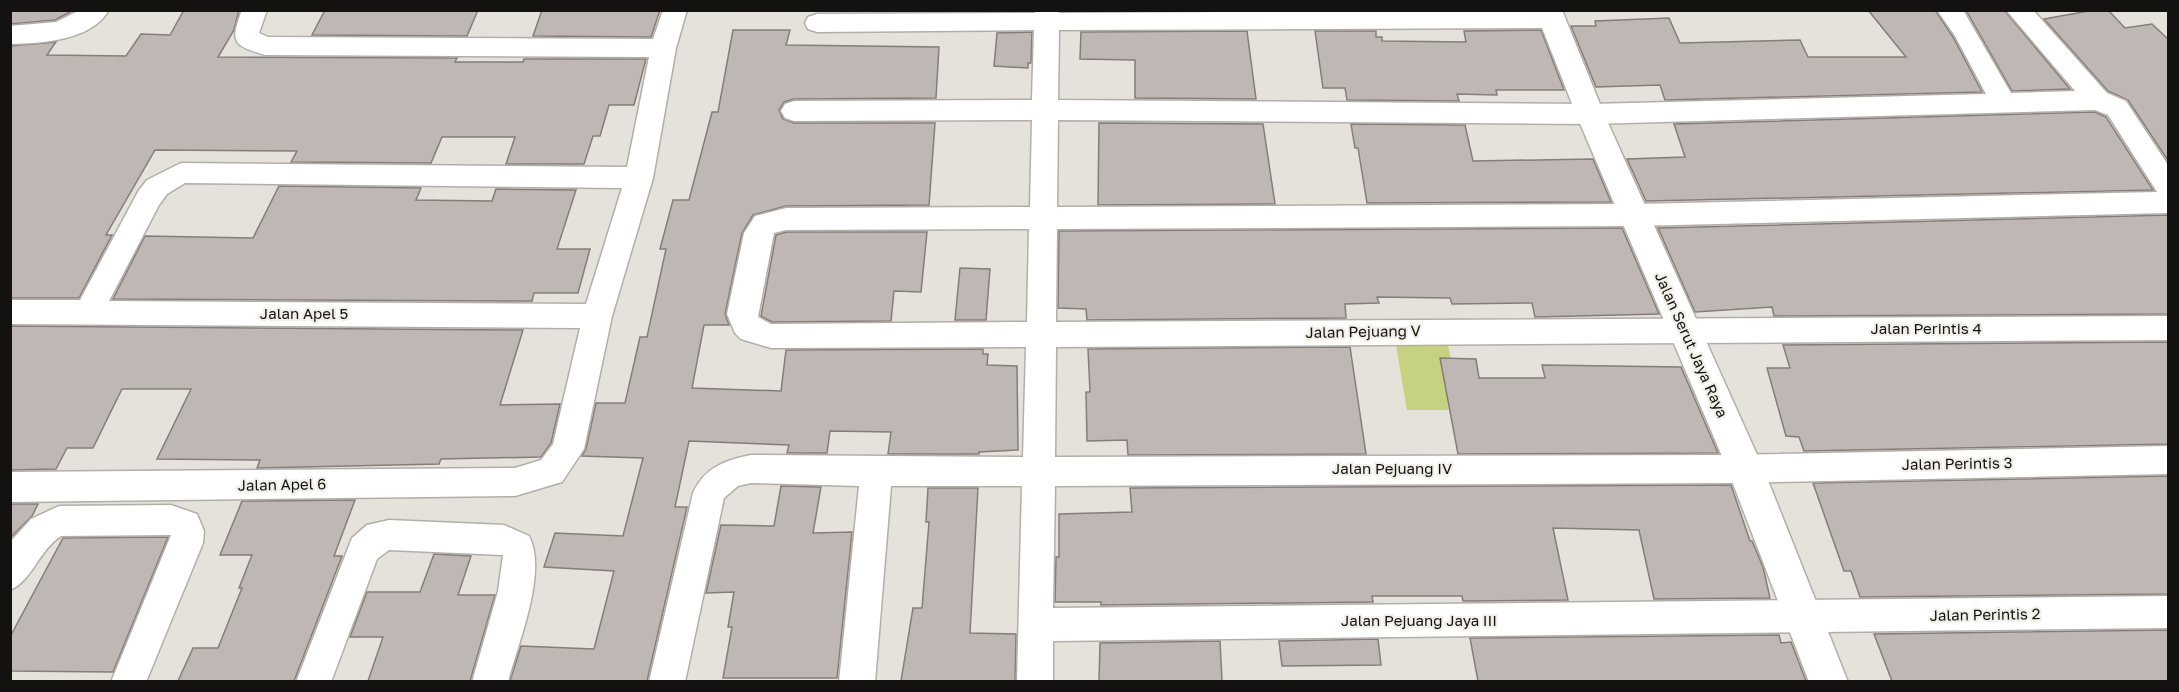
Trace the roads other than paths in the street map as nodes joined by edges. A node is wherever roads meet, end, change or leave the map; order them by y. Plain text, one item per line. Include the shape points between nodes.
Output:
1 (97, 10) edge
2 (255, 10) edge
3 (675, 10) edge
4 (1949, 10) edge
5 (2018, 10) edge
6 (1550, 15) edge
7 (1046, 16) edge
8 (817, 23) dead end
9 (10, 35) edge
10 (663, 48) junction
11 (2098, 100) junction
12 (2004, 103) junction
13 (1045, 110) junction
14 (794, 111) dead end
15 (1590, 114) junction
16 (639, 178) junction
17 (2169, 186) edge
18 (2169, 202) edge
19 (1634, 215) junction
20 (1043, 217) junction
21 (10, 312) edge
22 (88, 313) junction
23 (597, 316) junction
24 (2169, 328) edge
25 (1684, 329) junction
26 (1041, 335) junction
27 (2169, 460) edge
28 (1745, 468) junction
29 (1039, 470) junction
30 (876, 472) junction
31 (10, 487) edge
32 (10, 574) edge
33 (2169, 612) edge
34 (1802, 618) junction
35 (1036, 625) junction
36 (128, 681) edge
37 (313, 681) edge
38 (490, 681) edge
39 (667, 681) edge
40 (857, 681) edge
41 (1035, 681) edge
42 (1829, 681) edge

1 - 9 street via 63,31
2 - 10 street via 246,33 248,39 265,46
3 - 10 street
4 - 12 street
5 - 11 street
6 - 7 street
6 - 15 street, Jalan Serut Jaya Raya
7 - 8 street
7 - 13 street
10 - 16 street
11 - 12 street
11 - 17 street via 2117,108
12 - 15 street
13 - 14 street
13 - 15 street
13 - 20 street
15 - 19 street, Jalan Serut Jaya Raya
16 - 22 street via 181,173 167,178 153,193
16 - 23 street
18 - 19 street
19 - 20 street
19 - 25 street, Jalan Serut Jaya Raya
20 - 26 street
20 - 26 street, Jalan Pejuang V via 773,221 758,233 742,314 749,330 771,336
21 - 22 street, Jalan Apel 5
22 - 23 street, Jalan Apel 5
23 - 31 street, Jalan Apel 6 via 568,449 551,472 515,482
24 - 25 street, Jalan Perintis 4
25 - 26 street, Jalan Pejuang V
25 - 28 street, Jalan Serut Jaya Raya
26 - 29 street
27 - 28 street, Jalan Perintis 3
28 - 29 street, Jalan Pejuang IV
28 - 34 street, Jalan Serut Jaya Raya
29 - 30 street, Jalan Pejuang IV
29 - 35 street
30 - 39 street, Jalan Pejuang IV via 751,469 717,481 704,509
30 - 40 street
32 - 36 street via 32,537 59,521 171,520 185,525 186,543
33 - 34 street, Jalan Perintis 2
34 - 35 street, Jalan Pejuang Jaya III
34 - 42 street, Jalan Serut Jaya Raya
35 - 41 street
37 - 38 street via 364,549 379,536 388,535 504,540 517,545 518,573

